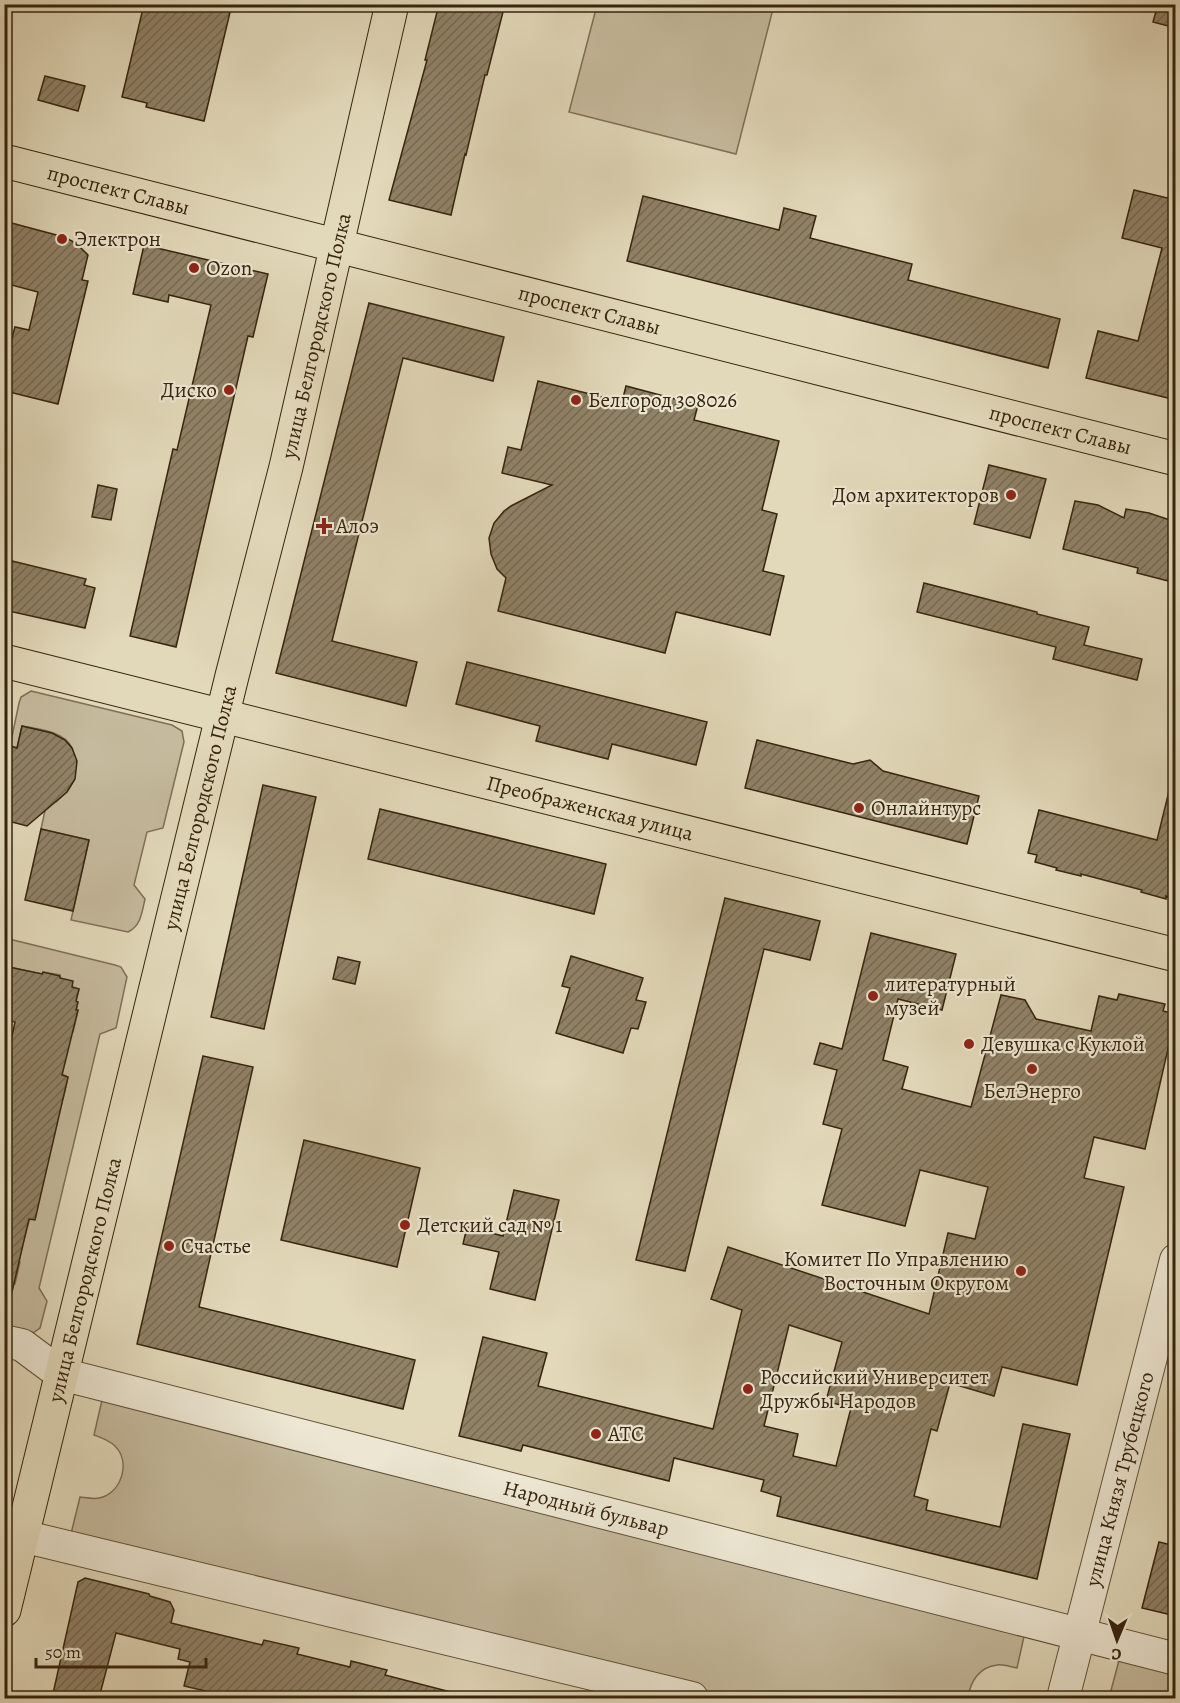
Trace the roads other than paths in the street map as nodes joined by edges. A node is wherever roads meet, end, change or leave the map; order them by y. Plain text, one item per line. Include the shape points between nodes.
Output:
1 (392, 4) edge
2 (4, 161) edge
3 (336, 246) junction
4 (1176, 459) edge
5 (4, 661) edge
6 (223, 715) junction
7 (1176, 955) edge
8 (1176, 1260) edge
9 (4, 1341) edge
10 (61, 1374) junction
11 (22, 1536) junction
12 (4, 1610) edge
13 (1079, 1634) junction
14 (1176, 1659) edge
15 (692, 1698) edge
16 (1063, 1698) edge

1 - 3 main road, улица Белгородского Полка
2 - 3 main road, проспект Славы
3 - 4 main road, проспект Славы
3 - 6 main road, улица Белгородского Полка via 286,467
5 - 6 main road, Преображенская улица
6 - 7 main road, Преображенская улица
6 - 10 main road, улица Белгородского Полка
8 - 13 street, улица Князя Трубецкого
9 - 10 street, Народный бульвар via 22,1345
10 - 11 main road, улица Белгородского Полка
10 - 13 street, Народный бульвар
11 - 12 main road, улица Белгородского Полка
11 - 15 street
13 - 14 street, Народный бульвар
13 - 16 street, улица Князя Трубецкого

